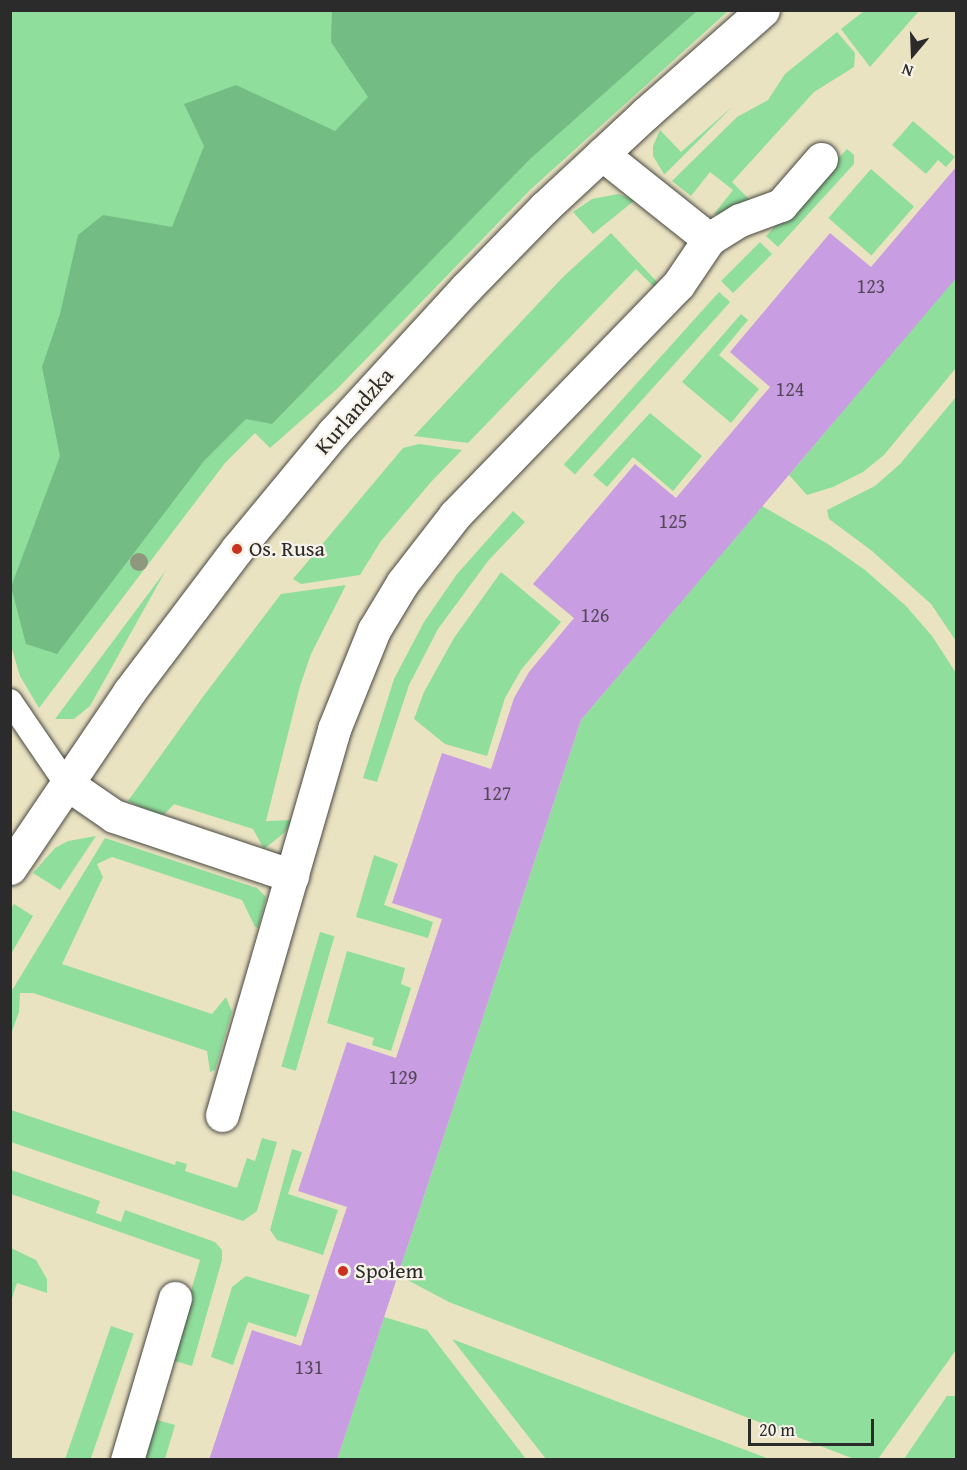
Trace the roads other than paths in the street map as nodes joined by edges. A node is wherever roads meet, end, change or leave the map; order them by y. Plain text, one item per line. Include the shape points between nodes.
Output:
1 (763, 10) edge
2 (602, 154) junction
3 (821, 159) dead end
4 (709, 239) junction
5 (10, 701) edge
6 (66, 783) junction
7 (10, 868) edge
8 (292, 876) junction
9 (222, 1115) dead end
10 (175, 1298) dead end
11 (127, 1460) edge

1 - 2 street, Kurlandzka
2 - 4 street
2 - 6 street, Kurlandzka via 466,288 333,433 230,558
3 - 4 street via 781,205 740,220
4 - 8 street via 678,285 454,515 403,582 374,630 334,729
5 - 6 lane
6 - 7 street, Kurlandzka
6 - 8 street via 114,816
8 - 9 street
10 - 11 street

